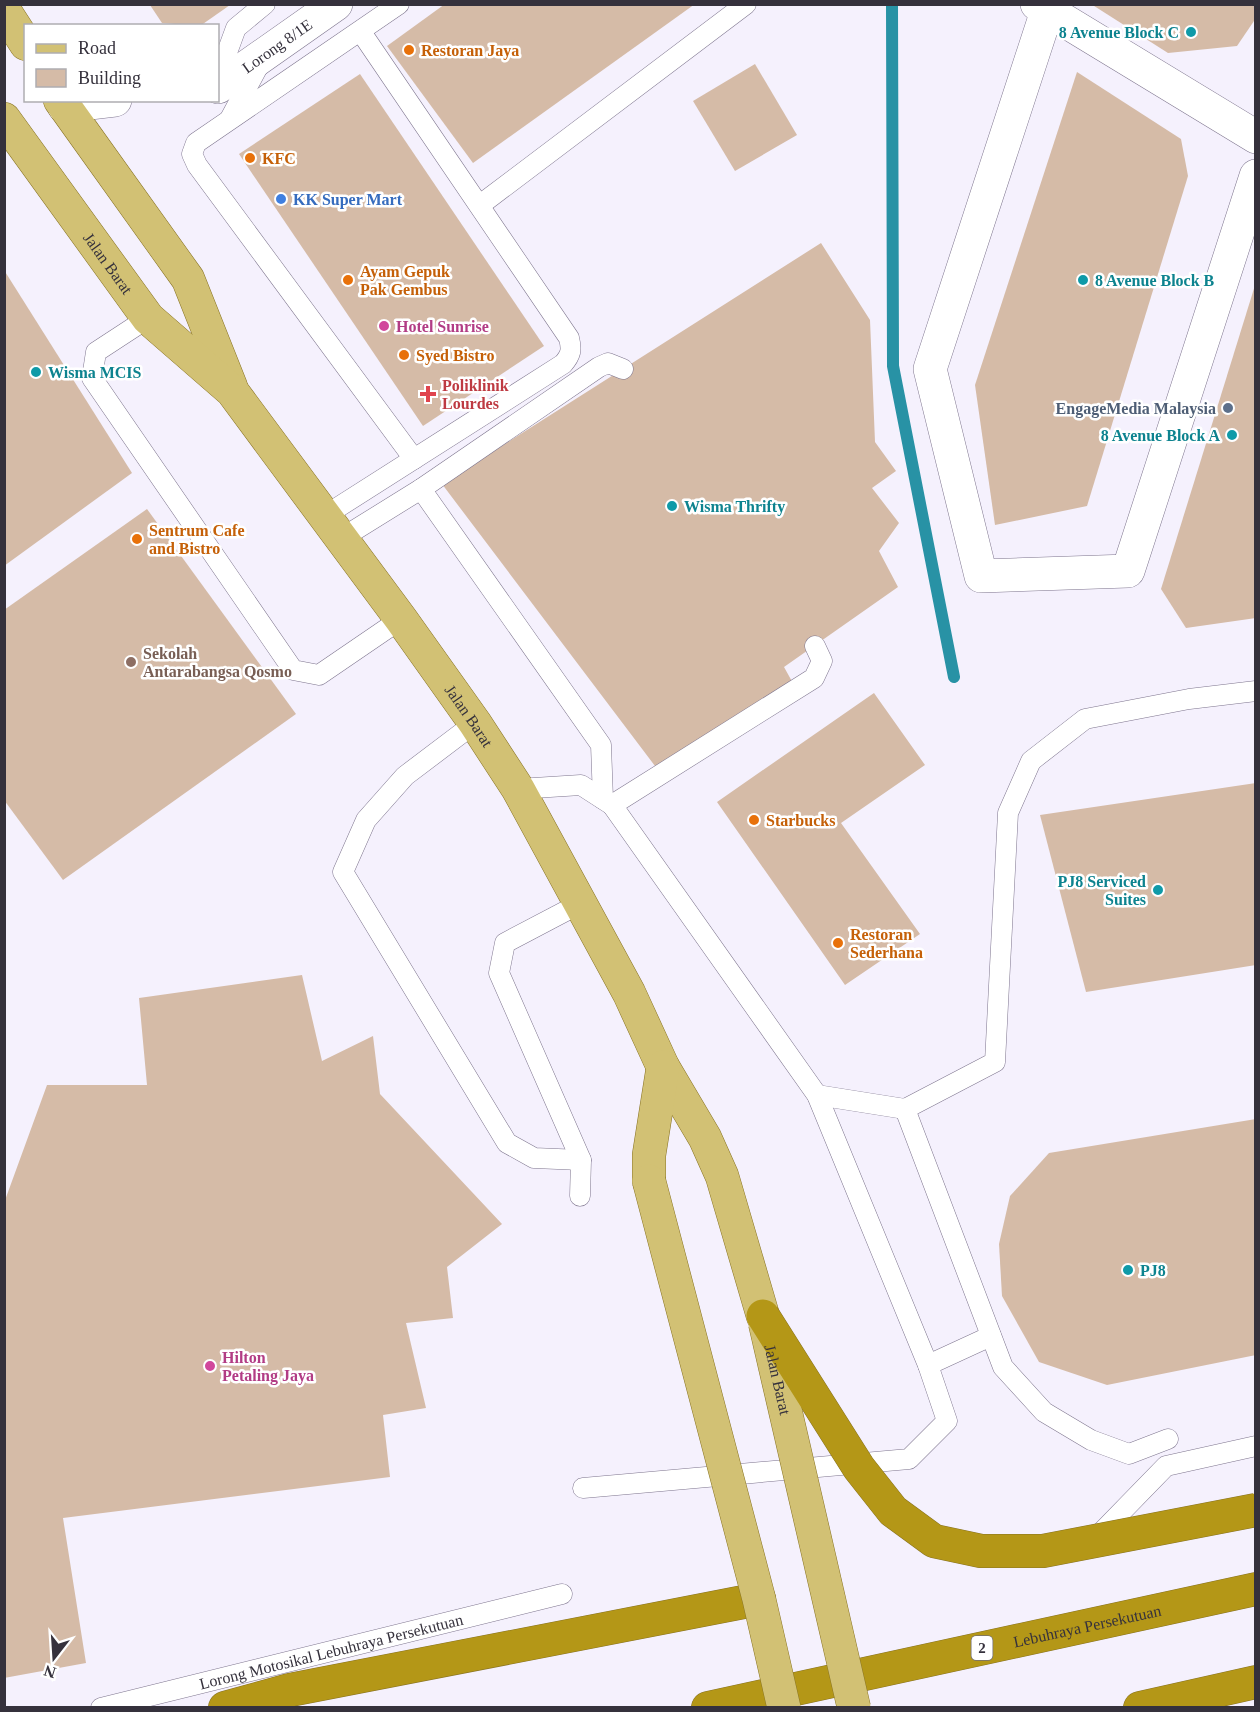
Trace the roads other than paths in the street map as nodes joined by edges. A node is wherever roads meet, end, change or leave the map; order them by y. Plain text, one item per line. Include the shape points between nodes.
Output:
1 (265, 4) edge
2 (336, 4) edge
3 (399, 4) edge
4 (746, 4) edge
5 (1042, 8) edge
6 (4, 10) edge
7 (361, 32) junction
8 (24, 41) edge
9 (264, 56) junction
10 (219, 74) edge
11 (219, 86) edge
12 (80, 102) edge
13 (62, 103) edge
14 (230, 119) junction
15 (4, 120) edge
16 (1256, 137) edge
17 (1256, 176) edge
18 (480, 205) junction
19 (148, 318) junction
20 (623, 369) dead end
21 (232, 392) junction
22 (414, 459) junction
23 (422, 489) junction
24 (334, 526) junction
25 (401, 619) junction
26 (815, 646) dead end
27 (1256, 691) edge
28 (475, 723) junction
29 (518, 789) junction
30 (607, 802) junction
31 (581, 903) junction
32 (663, 1067) junction
33 (817, 1095) junction
34 (905, 1109) junction
35 (581, 1160) junction
36 (580, 1196) dead end
37 (764, 1316) junction
38 (991, 1336) junction
39 (928, 1365) junction
40 (1168, 1439) dead end
41 (1256, 1446) edge
42 (583, 1488) dead end
43 (1256, 1510) edge
44 (1090, 1544) junction
45 (1256, 1589) edge
46 (561, 1594) dead end
47 (759, 1599) junction
48 (1256, 1682) edge
49 (101, 1707) edge
50 (225, 1707) edge
51 (708, 1707) edge
52 (784, 1707) edge
53 (854, 1707) edge
54 (1140, 1707) edge

1 - 10 lane via 236,28
2 - 9 street, Lorong 8/1E
3 - 7 lane
4 - 18 lane
5 - 16 street
5 - 17 street via 930,369 981,576 1128,571
6 - 8 main road
7 - 14 lane
7 - 18 lane
9 - 11 street, Lorong 8/1E
9 - 14 lane
12 - 13 street
13 - 21 main road, Jalan Barat via 188,279
14 - 22 lane via 196,143 192,154 197,165
15 - 19 main road, Jalan Barat
18 - 22 lane via 569,338 570,357
19 - 21 main road, Jalan Barat
19 - 25 lane via 96,352 92,378 293,670 319,675
20 - 23 lane via 608,363 599,366
21 - 24 main road, Jalan Barat
22 - 24 lane
23 - 24 lane
23 - 30 lane via 601,745
24 - 25 main road, Jalan Barat
25 - 28 main road, Jalan Barat
26 - 30 lane via 822,661 814,678
27 - 34 lane via 1085,719 1031,761 1008,813 995,1062
28 - 29 main road, Jalan Barat
28 - 35 lane via 405,776 366,820 344,872 507,1143 534,1158
29 - 30 lane via 580,785
29 - 31 main road, Jalan Barat
30 - 33 lane
31 - 32 main road, Jalan Barat
31 - 35 lane via 505,943 499,973
32 - 37 main road, Jalan Barat via 705,1138 722,1176
32 - 47 main road, bridge via 649,1155 649,1181
33 - 34 lane
33 - 39 lane
34 - 38 lane
35 - 36 lane
37 - 44 highway, bridge via 859,1468 893,1511 934,1541 981,1551 1043,1551
37 - 53 main road, Jalan Barat, bridge
38 - 39 lane
38 - 40 lane via 1003,1367 1044,1412 1091,1440 1129,1454
39 - 42 lane via 947,1421 909,1459
41 - 44 lane via 1166,1466
43 - 44 highway, bridge
45 - 51 highway, Lebuhraya Persekutuan / 2
46 - 49 lane, Lorong Motosikal Lebuhraya Persekutuan
47 - 50 highway via 290,1690
47 - 52 main road, bridge
48 - 54 highway

